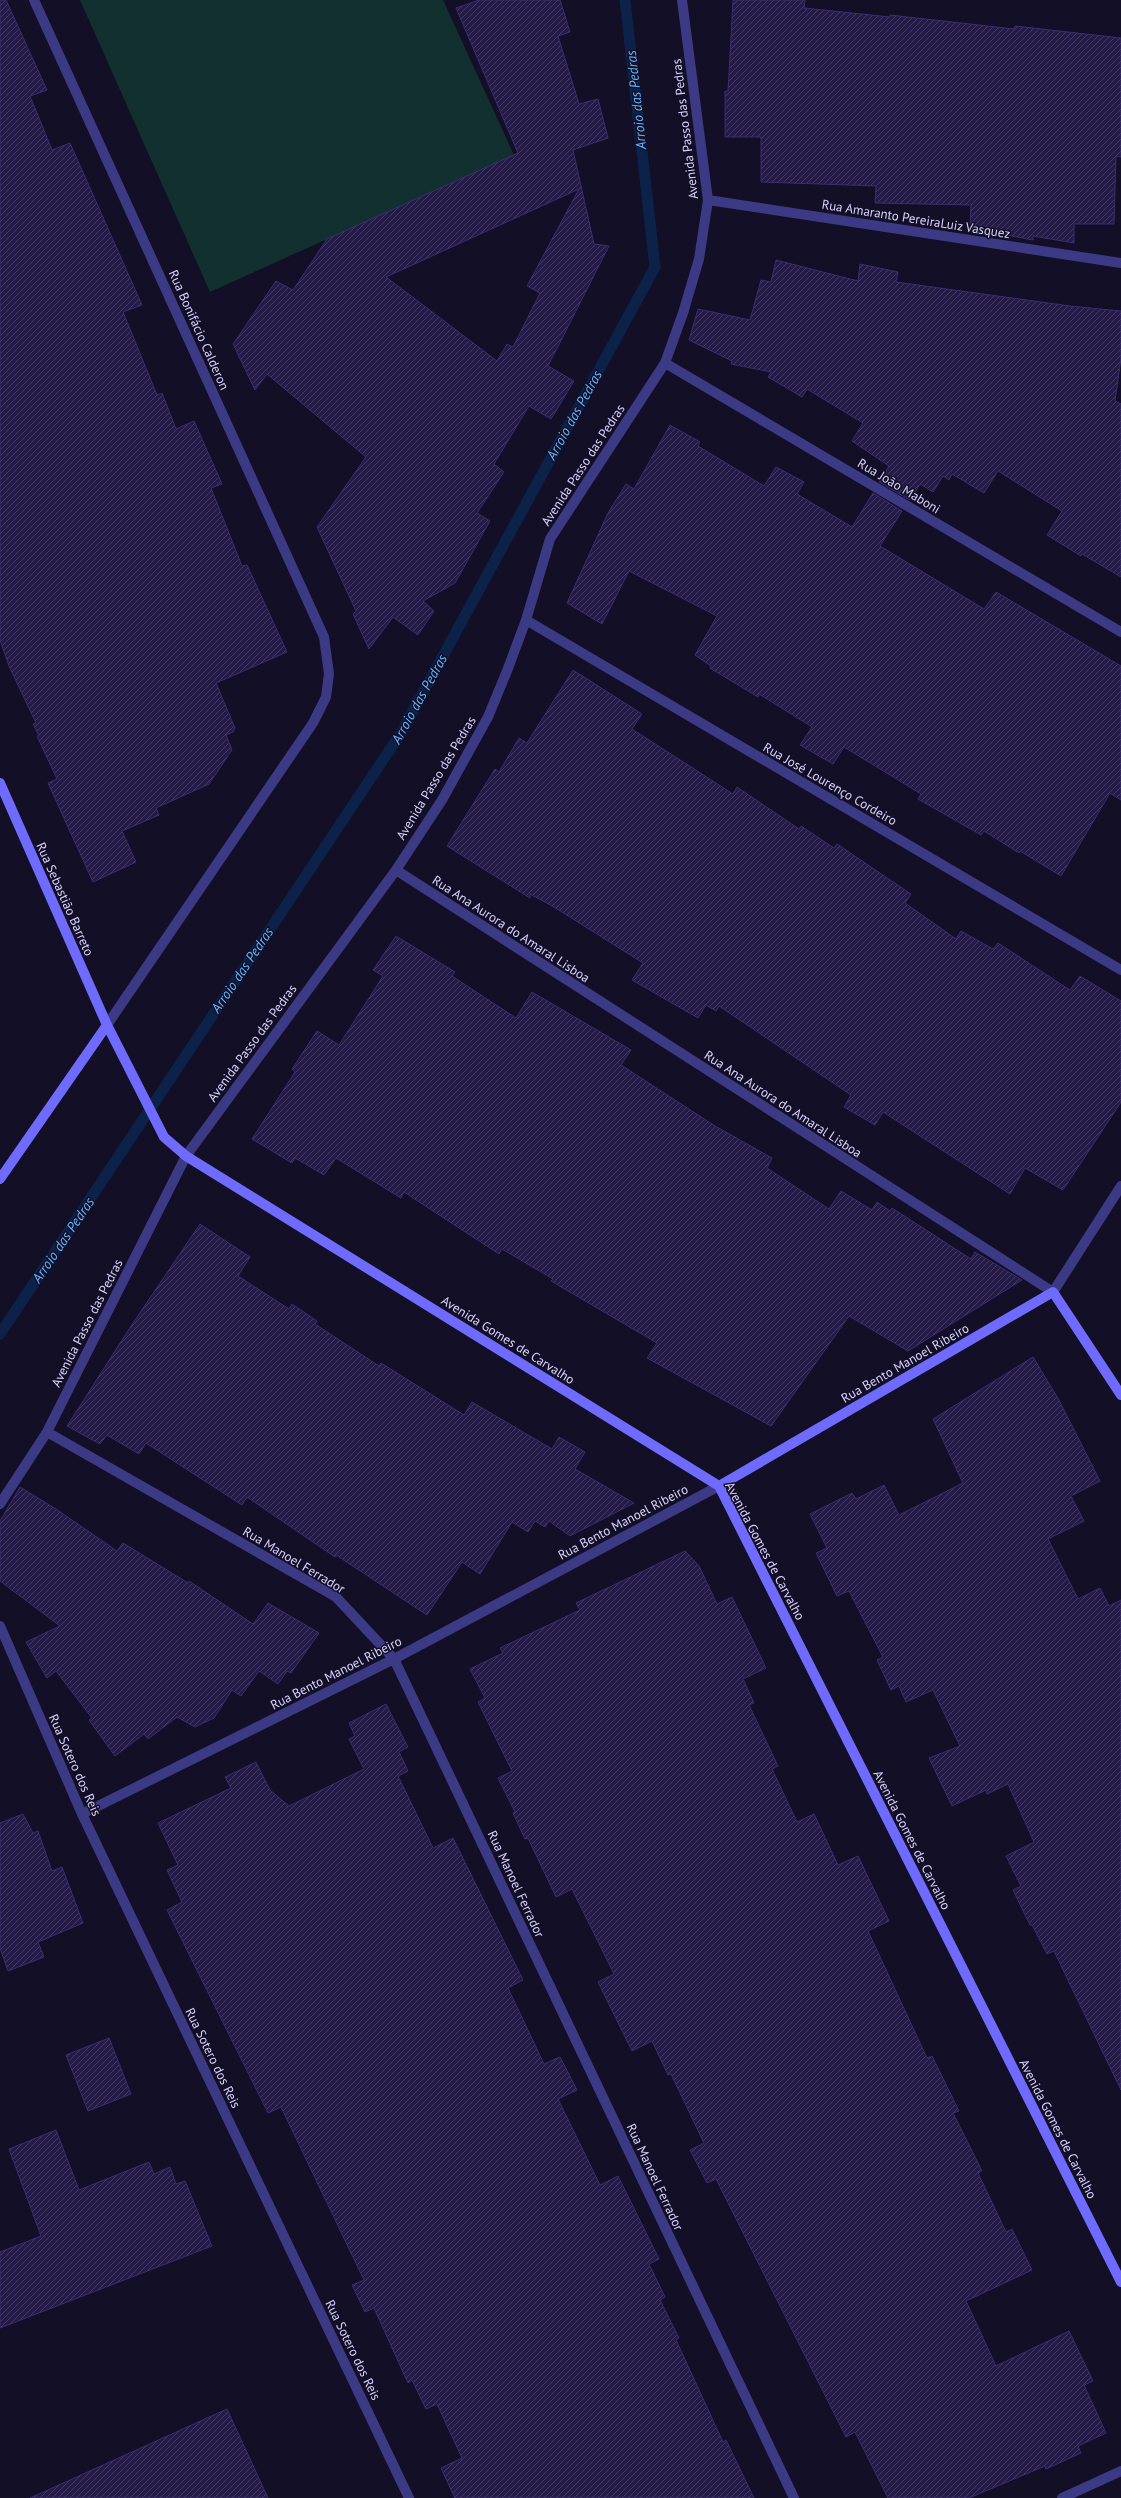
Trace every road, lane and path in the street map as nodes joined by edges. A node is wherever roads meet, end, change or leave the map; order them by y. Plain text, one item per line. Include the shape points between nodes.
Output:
1 (34, 0) edge
2 (682, 0) edge
3 (708, 200) junction
4 (1121, 263) edge
5 (664, 363) junction
6 (526, 620) junction
7 (1121, 632) edge
8 (0, 783) edge
9 (396, 870) junction
10 (1121, 970) edge
11 (107, 1025) junction
12 (186, 1156) junction
13 (0, 1178) edge
14 (1121, 1186) edge
15 (1053, 1292) junction
16 (1121, 1395) edge
17 (47, 1432) junction
18 (720, 1486) junction
19 (0, 1504) edge
20 (0, 1626) edge
21 (394, 1659) junction
22 (82, 1814) junction
23 (1121, 2282) edge
24 (1121, 2471) edge
25 (409, 2498) edge
26 (794, 2498) edge
27 (1062, 2498) edge

1 - 11 street, Rua Bonifácio Calderon via 324,637 329,674 326,697 313,723
2 - 3 street, Avenida Passo das Pedras
3 - 4 street, Rua Amaranto PereiraLuiz Vasquez
3 - 5 street, Avenida Passo das Pedras via 699,260
5 - 6 street, Avenida Passo das Pedras via 550,539
5 - 7 street, Rua João Maboni
6 - 9 street, Avenida Passo das Pedras via 488,717 442,800
6 - 10 street, Rua José Lourenço Cordeiro
8 - 11 street, Rua Sebastião Barreto
9 - 12 street, Avenida Passo das Pedras
9 - 15 street, Rua Ana Aurora do Amaral Lisboa
11 - 12 street, Avenida Gomes de Carvalho via 164,1137
11 - 13 street
12 - 17 street, Avenida Passo das Pedras
12 - 18 street, Avenida Gomes de Carvalho
14 - 15 street, Rua Bento Manoel Ribeiro
15 - 16 street, Rua Ana Aurora do Amaral Lisboa
15 - 18 street, Rua Bento Manoel Ribeiro
17 - 19 street, Avenida Passo das Pedras
17 - 21 street, Rua Manoel Ferrador via 336,1597
18 - 21 street, Rua Bento Manoel Ribeiro
18 - 23 street, Avenida Gomes de Carvalho
20 - 22 street, Rua Sotero dos Reis
21 - 22 street, Rua Bento Manoel Ribeiro
21 - 26 street, Rua Manoel Ferrador
22 - 25 street, Rua Sotero dos Reis
24 - 27 street

